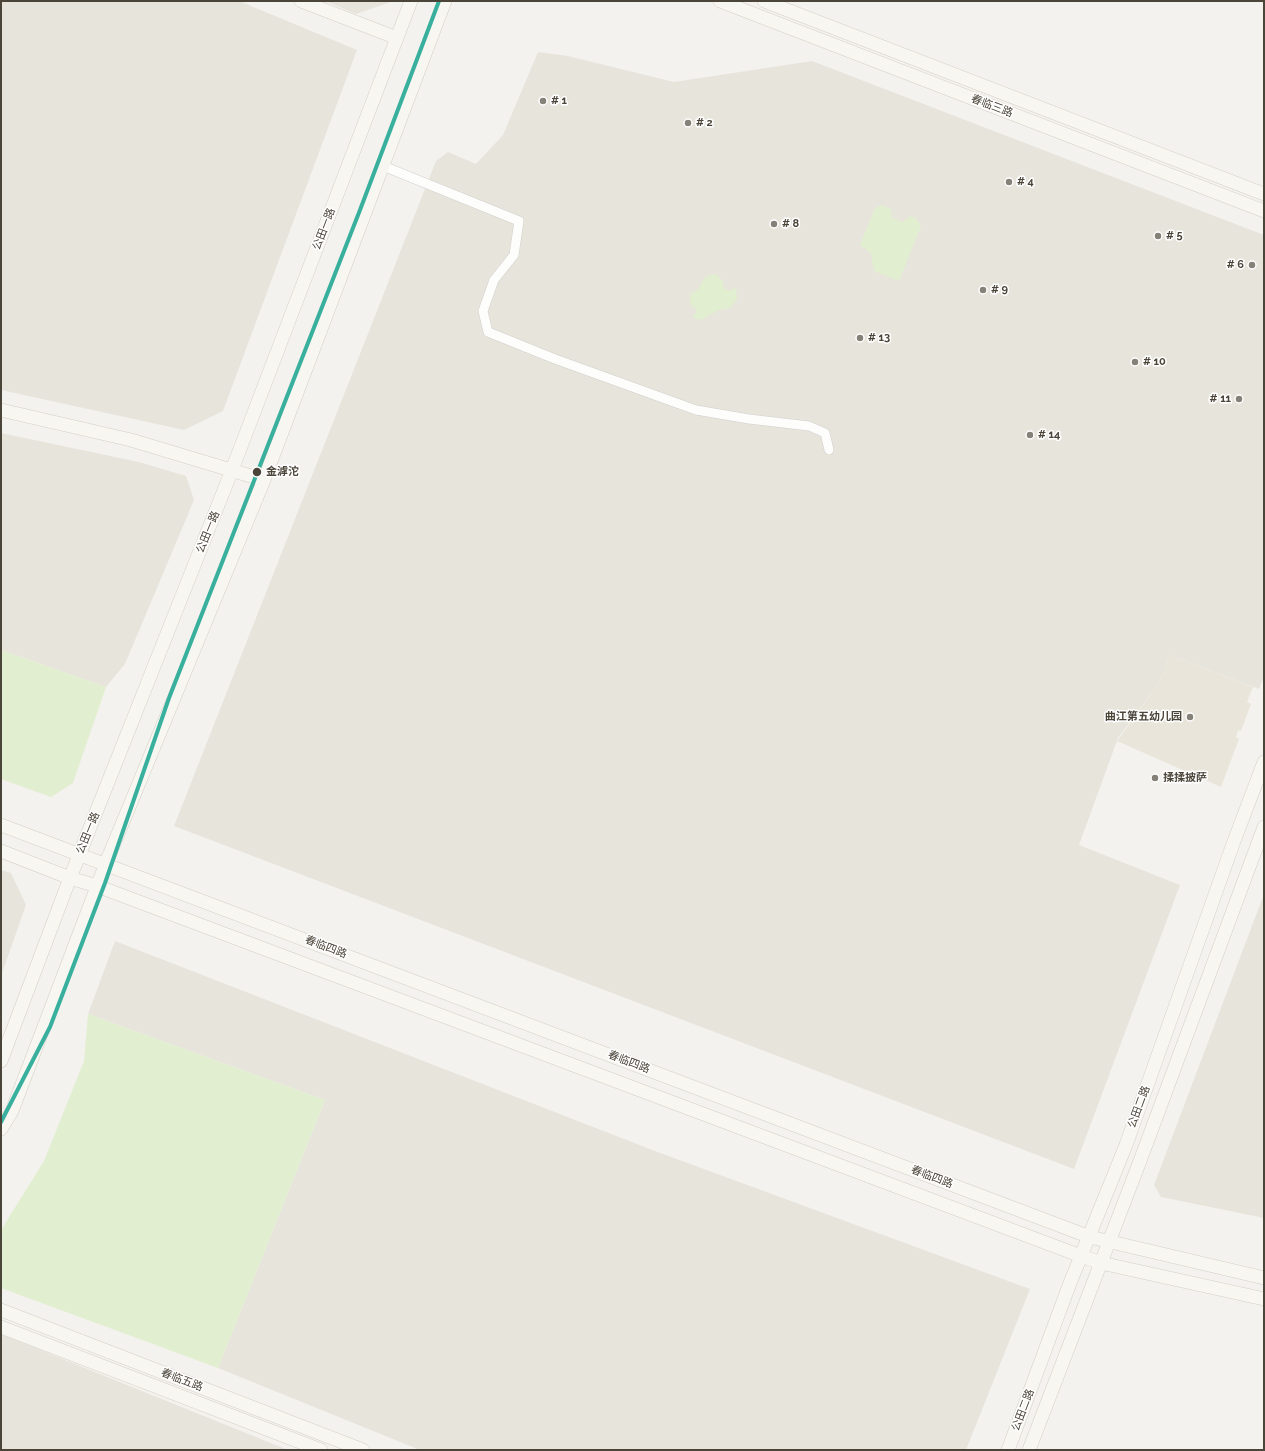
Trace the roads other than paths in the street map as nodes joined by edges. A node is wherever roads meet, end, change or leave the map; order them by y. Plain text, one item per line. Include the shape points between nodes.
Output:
1 (301, 1) edge
2 (412, 1) edge
3 (445, 1) edge
4 (720, 1) edge
5 (764, 1) edge
6 (397, 38) junction
7 (383, 166) junction
8 (1264, 194) edge
9 (1264, 211) edge
10 (1, 410) edge
11 (829, 450) dead end
12 (232, 470) junction
13 (264, 480) junction
14 (1264, 762) edge
15 (1, 825) edge
16 (1264, 827) edge
17 (1, 851) edge
18 (80, 854) junction
19 (106, 863) junction
20 (70, 878) junction
21 (98, 886) junction
22 (1, 1061) edge
23 (1, 1129) edge
24 (1090, 1237) junction
25 (1110, 1242) junction
26 (1081, 1256) junction
27 (1101, 1263) junction
28 (1264, 1278) edge
29 (1264, 1299) edge
30 (1, 1310) edge
31 (1, 1327) edge
32 (321, 1450) edge
33 (363, 1450) edge
34 (1008, 1450) edge
35 (1029, 1450) edge

1 - 6 street
2 - 6 street, 公田一路
3 - 7 street
4 - 9 street, 春临三路
5 - 8 street, 春临三路
6 - 12 street, 公田一路
7 - 11 street via 519,221 514,255 494,280 483,311 488,332 696,410 809,426 825,433
7 - 13 street
10 - 12 street via 131,440
12 - 13 street
12 - 18 street, 公田一路
13 - 19 street
14 - 24 street, 公田二路 via 1126,1145
15 - 18 street, 春临四路
16 - 25 street, 公田二路
17 - 20 street, 春临四路
18 - 19 street, 春临四路
18 - 20 street, 公田一路
19 - 21 street
19 - 24 street, 春临四路
20 - 21 street, 春临四路
20 - 22 street, 公田一路
21 - 23 street via 12,1111
21 - 26 street, 春临四路
24 - 25 street, 春临四路
24 - 26 street, 公田二路
25 - 27 street, 公田二路
25 - 28 street, 春临四路
26 - 27 street, 春临四路
26 - 34 street, 公田二路
27 - 29 street, 春临四路
27 - 35 street, 公田二路
30 - 33 street, 春临五路
31 - 32 street, 春临五路

